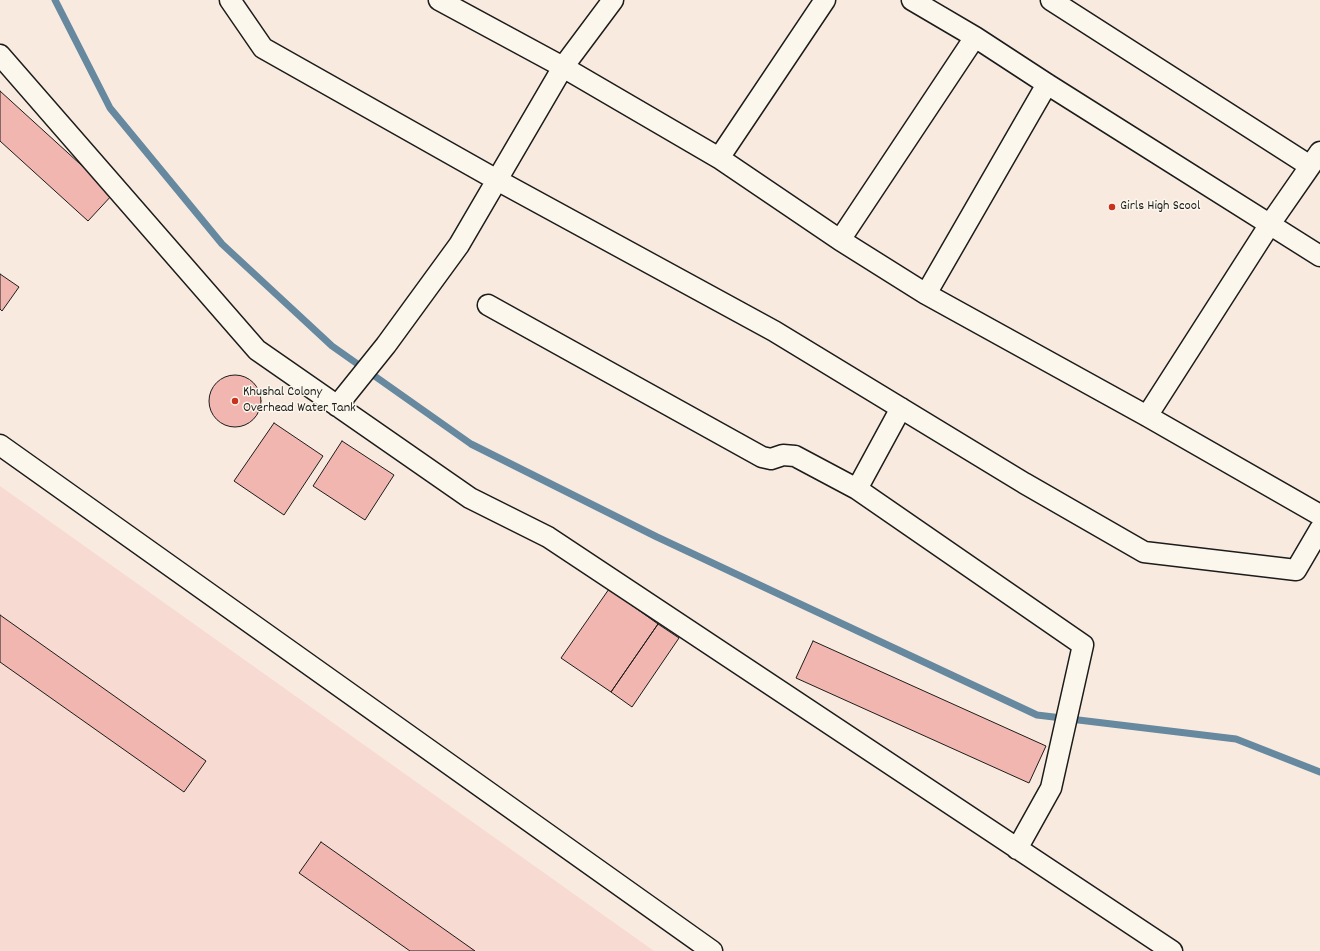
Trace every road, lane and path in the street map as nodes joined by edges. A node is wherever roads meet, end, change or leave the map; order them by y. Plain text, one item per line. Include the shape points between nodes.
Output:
1 (230, 0) edge
2 (438, 0) edge
3 (613, 0) edge
4 (825, 0) edge
5 (912, 0) edge
6 (1051, 0) edge
7 (975, 37) junction
8 (0, 55) edge
9 (563, 67) junction
10 (1046, 84) junction
11 (719, 158) junction
12 (1315, 159) edge
13 (497, 180) junction
14 (1270, 224) junction
15 (840, 240) junction
16 (1320, 256) edge
17 (926, 294) junction
18 (488, 305) dead end
19 (342, 400) junction
20 (901, 408) junction
21 (1147, 416) junction
22 (0, 445) edge
23 (857, 489) junction
24 (1320, 515) edge
25 (1320, 529) edge
26 (1017, 849) junction
27 (712, 951) edge
28 (1172, 951) edge

1 - 13 street via 263,48
2 - 9 street
3 - 9 street
4 - 11 street
5 - 7 street
6 - 12 street
7 - 10 street
7 - 15 street
8 - 19 street via 257,350
9 - 11 street
9 - 13 street
10 - 14 street
10 - 17 street
11 - 15 street
12 - 14 street
13 - 19 street via 459,245
13 - 20 street via 774,331
14 - 16 street
14 - 21 street
15 - 17 street
17 - 21 street
18 - 23 street via 762,457 771,459 784,455 795,456
19 - 26 street via 470,498 548,537
20 - 23 street
20 - 25 street via 1024,484 1144,552 1296,570
21 - 24 street
22 - 27 street
23 - 26 street via 1083,645 1051,788
26 - 28 street

